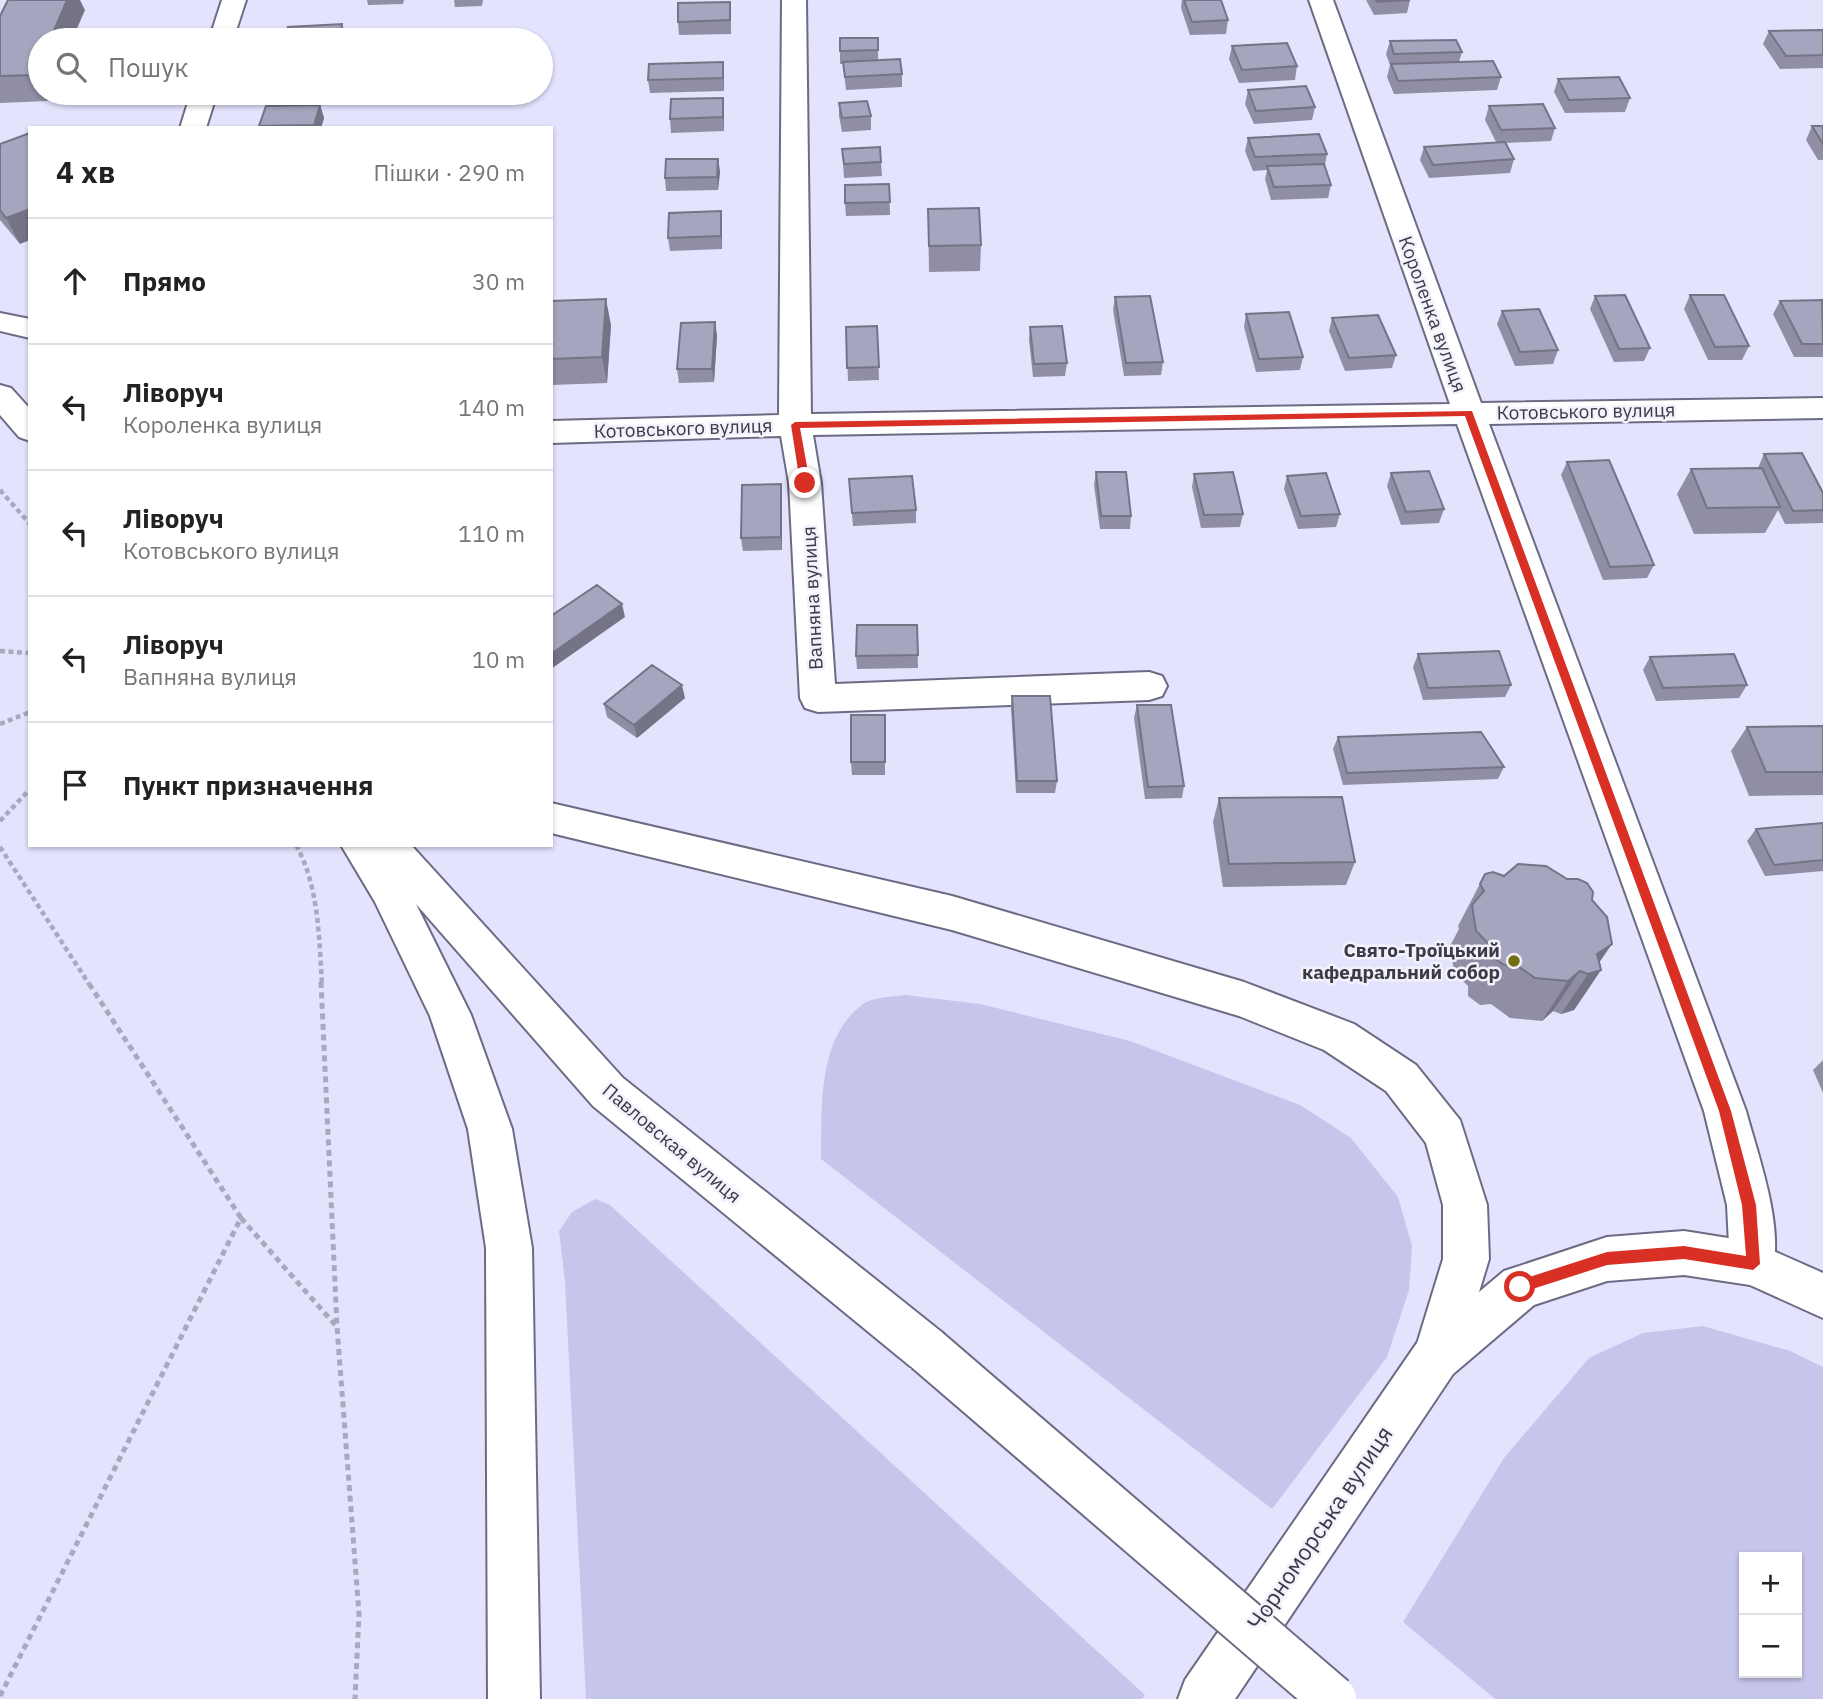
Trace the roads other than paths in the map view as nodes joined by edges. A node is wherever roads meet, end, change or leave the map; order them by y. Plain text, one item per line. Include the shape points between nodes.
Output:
1 (234, 0) edge
2 (794, 0) edge
3 (1321, 0) edge
4 (225, 28) edge
5 (200, 105) edge
6 (194, 126) edge
7 (0, 322) edge
8 (28, 329) edge
9 (0, 395) edge
10 (1823, 408) edge
11 (1469, 413) junction
12 (795, 425) junction
13 (28, 428) edge
14 (553, 432) edge
15 (1149, 687) dead end
16 (553, 818) edge
17 (361, 847) edge
18 (389, 847) edge
19 (1753, 1264) junction
20 (1823, 1296) edge
21 (1436, 1357) junction
22 (514, 1699) edge
23 (1204, 1699) edge
24 (1333, 1699) edge

1 - 4 street
2 - 12 street, Вапняна вулиця
3 - 11 street, Короленка вулиця
5 - 6 street
7 - 8 street
9 - 13 street
10 - 11 street, Котовського вулиця
11 - 12 street, Котовського вулиця
11 - 19 street, Короленка вулиця via 1725,1111 1749,1205
12 - 14 street, Котовського вулиця
12 - 15 street, Вапняна вулиця via 805,483 818,698
16 - 21 street via 952,914 1244,1000 1339,1037 1401,1078 1445,1134 1465,1205 1466,1259
17 - 22 street via 390,892 450,1015 490,1129 509,1248
18 - 24 street, Павловская вулиця, bridge via 608,1092 926,1350
19 - 20 street
19 - 21 street via 1684,1253 1607,1259 1520,1287
21 - 23 street, Чорноморська вулиця

